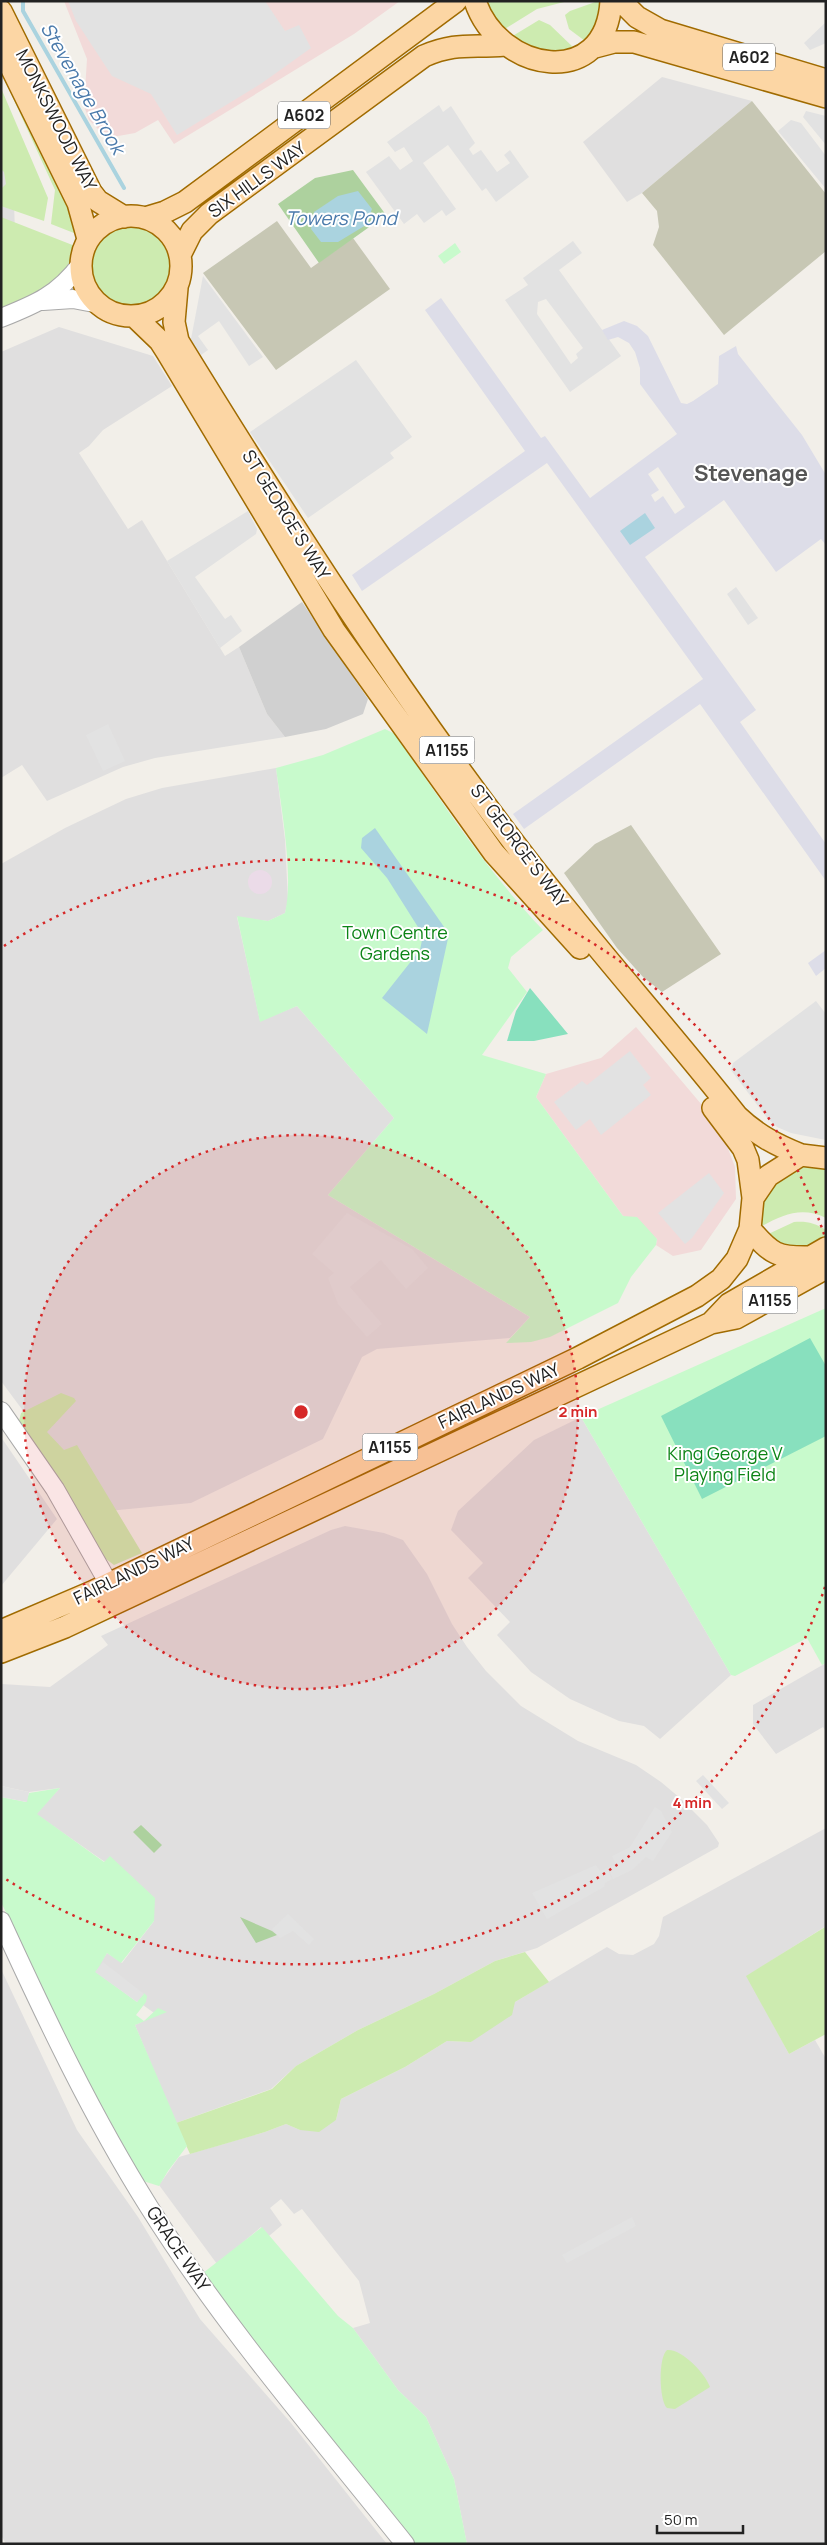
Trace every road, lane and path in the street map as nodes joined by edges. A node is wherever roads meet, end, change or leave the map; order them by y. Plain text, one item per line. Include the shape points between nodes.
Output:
1 (456, 1) edge
2 (475, 1) edge
3 (611, 1) edge
4 (621, 1) edge
5 (1, 11) edge
6 (505, 45) junction
7 (1, 47) edge
8 (595, 47) junction
9 (826, 80) edge
10 (826, 97) edge
11 (124, 217) junction
12 (145, 218) junction
13 (88, 240) junction
14 (180, 255) junction
15 (81, 264) junction
16 (177, 288) junction
17 (43, 301) junction
18 (99, 304) junction
19 (134, 316) junction
20 (1, 318) edge
21 (801, 1155) junction
22 (826, 1158) edge
23 (753, 1198) junction
24 (750, 1229) junction
25 (821, 1258) edge
26 (1, 1411) edge
27 (109, 1584) junction
28 (1, 1631) edge
29 (1, 1652) edge
30 (1, 1922) edge
31 (405, 2544) edge

1 - 12 main road, SIX HILLS WAY / A602 via 185,202
2 - 6 main road, A602 via 484,21
3 - 8 main road via 607,22
4 - 9 main road, A602 via 660,30
5 - 11 main road, MONKSWOOD WAY / A602 via 91,192 98,201
6 - 8 main road, A602 via 526,57 553,62 581,56
6 - 14 main road, SIX HILLS WAY / A602 via 461,45 442,48 424,56 209,214 192,231
7 - 13 main road, MONKSWOOD WAY via 78,203
8 - 10 main road, A602 via 614,42 634,42
11 - 12 main road, A602
11 - 13 main road, A602 via 101,226
12 - 14 main road via 169,235
13 - 15 main road
14 - 16 main road, A602 via 182,266
15 - 17 street via 69,280
15 - 18 main road via 84,280
16 - 19 main road via 160,306
16 - 21 main road, ST GEORGE'S WAY / A1155 via 174,322 178,341 363,635 517,847 737,1116 770,1143
17 - 18 street via 73,298
17 - 20 street
18 - 19 main road
19 - 23 main road, ST GEORGE'S WAY / A1155 via 167,352 334,630 494,853 575,942 740,1142 748,1160
21 - 22 main road, A1155
21 - 23 main road, FAIRLANDS WAY / A1155 via 768,1176
23 - 24 main road, FAIRLANDS WAY / A1155
24 - 25 main road, FAIRLANDS WAY / A1155 via 768,1250 779,1255
24 - 27 main road, FAIRLANDS WAY / A1155 via 737,1259 721,1279 697,1296 578,1358
25 - 29 main road, FAIRLANDS WAY / A1155 via 728,1304 711,1323 74,1623
26 - 27 street via 74,1518
27 - 28 main road, FAIRLANDS WAY / A1155
30 - 31 street, GRACE WAY via 95,2114 150,2209 218,2309

